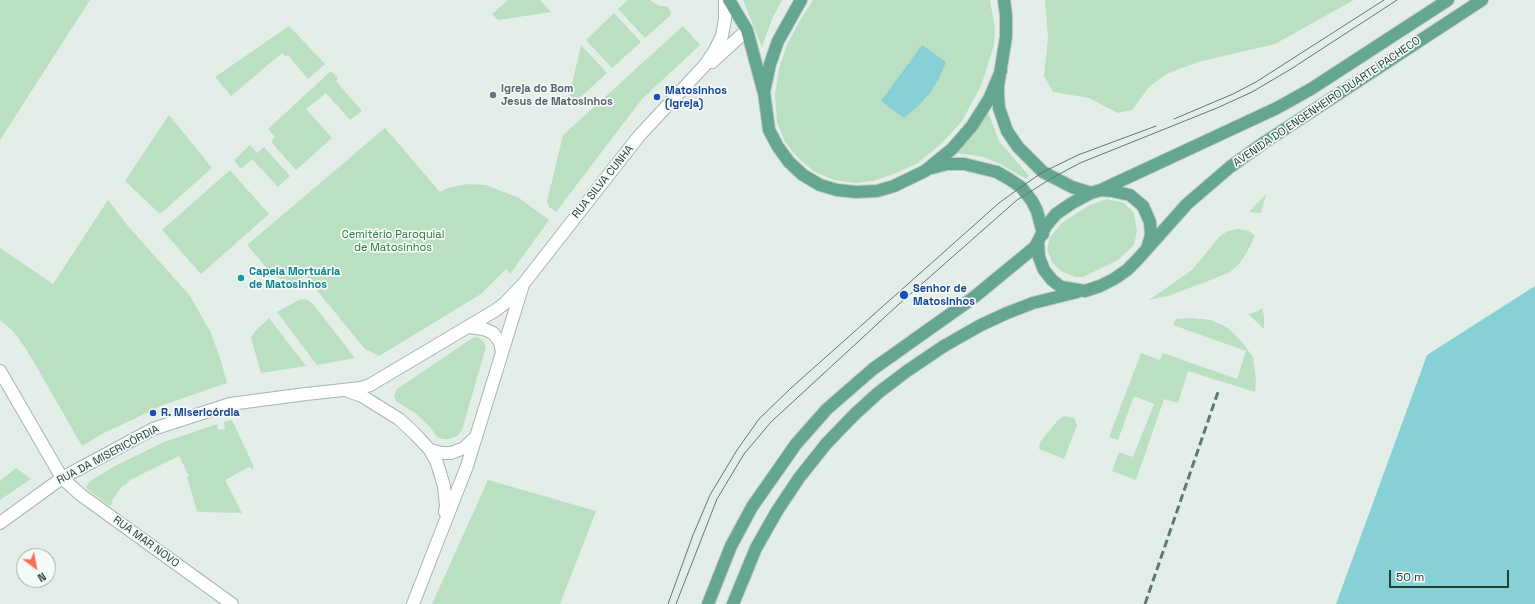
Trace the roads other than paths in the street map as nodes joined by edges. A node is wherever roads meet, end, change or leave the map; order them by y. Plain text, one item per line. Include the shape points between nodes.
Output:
1 (725, 0) edge
2 (729, 0) edge
3 (801, 0) edge
4 (1004, 0) edge
5 (1448, 0) edge
6 (1482, 0) edge
7 (747, 30) junction
8 (1001, 71) junction
9 (688, 85) junction
10 (764, 92) junction
11 (925, 171) junction
12 (1096, 192) junction
13 (1040, 238) junction
14 (1147, 249) junction
15 (524, 283) junction
16 (1086, 291) junction
17 (468, 327) junction
18 (502, 352) junction
19 (0, 371) edge
20 (345, 390) junction
21 (476, 438) junction
22 (430, 450) junction
23 (62, 478) junction
24 (443, 523) junction
25 (0, 524) edge
26 (232, 604) edge
27 (413, 604) edge
28 (708, 604) edge
29 (733, 604) edge

1 - 9 street, RUA SILVA CUNHA via 722,36 705,65
2 - 7 main road
3 - 10 main road via 778,41
4 - 8 main road via 1006,37
5 - 12 main road, AVENIDA DO ENGENHEIRO DUARTE PACHECO via 1277,108
6 - 14 main road, AVENIDA DO ENGENHEIRO DUARTE PACHECO via 1230,167 1187,204
7 - 9 street, RUA SILVA CUNHA
7 - 10 main road
8 - 11 main road via 989,99 972,126 952,149
8 - 12 main road via 998,86 999,108 1007,131 1018,147 1043,172 1072,187
9 - 15 street, RUA SILVA CUNHA via 639,136
10 - 11 main road via 770,130 778,147 803,175 820,185 837,190 877,191
11 - 13 main road via 947,164 964,164 997,172 1027,193 1038,211
12 - 13 main road via 1078,199 1056,214
12 - 14 main road via 1121,192 1130,195 1143,206 1150,222 1151,235
13 - 16 main road via 1039,257 1044,270 1052,280 1061,287
13 - 28 main road via 1034,248 973,298 873,369 827,409 796,444 752,507 731,546
14 - 16 main road via 1127,270
15 - 17 street, RUA DA MISERICÓRDIA via 505,303
15 - 18 street
16 - 29 main road via 1033,303 981,325 944,346 878,393 826,444 798,478 756,548
17 - 18 street via 493,333 500,342
17 - 20 street, RUA DA MISERICÓRDIA via 382,379 361,388
18 - 21 street
19 - 23 street, RUA MAR NOVO
20 - 22 street via 362,396 384,409 414,433
20 - 23 street, RUA DA MISERICÓRDIA via 230,404 153,429
21 - 22 street via 464,448 451,453
21 - 24 street
22 - 24 street via 444,486 446,506
23 - 25 street, RUA DA MISERICÓRDIA
23 - 26 street, RUA MAR NOVO via 81,495
24 - 27 street

